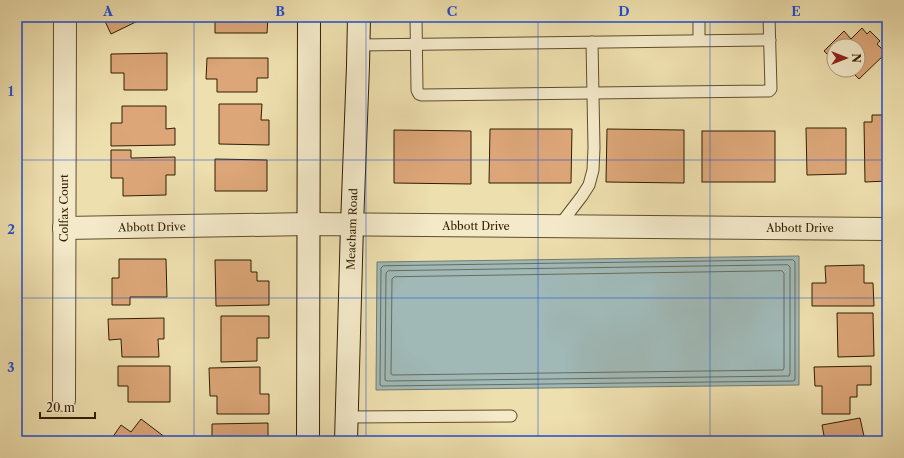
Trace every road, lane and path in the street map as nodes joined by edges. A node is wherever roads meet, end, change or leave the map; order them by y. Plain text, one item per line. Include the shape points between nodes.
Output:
1 (65, 17) edge
2 (308, 17) edge
3 (358, 17) edge
4 (416, 17) edge
5 (699, 17) edge
6 (770, 17) edge
7 (699, 40) junction
8 (770, 40) junction
9 (592, 42) junction
10 (416, 44) junction
11 (358, 45) junction
12 (594, 93) junction
13 (309, 224) junction
14 (352, 225) junction
15 (559, 226) junction
16 (64, 228) junction
17 (887, 229) edge
18 (64, 400) dead end
19 (511, 416) dead end
20 (347, 417) junction
21 (308, 441) edge
22 (346, 441) edge

1 - 16 street, Colfax Court
2 - 13 street
3 - 11 street, Meacham Road
4 - 10 lane
5 - 7 lane
6 - 8 lane
7 - 8 lane
7 - 9 lane
8 - 12 lane via 769,91
9 - 10 lane
9 - 12 lane
10 - 11 lane
10 - 12 lane via 417,90 422,95
11 - 14 street, Meacham Road
12 - 15 lane via 594,170 589,185
13 - 14 street, Abbott Drive
13 - 16 street, Abbott Drive
13 - 21 street
14 - 15 street, Abbott Drive
14 - 20 street, Meacham Road
15 - 17 street, Abbott Drive
16 - 18 street, Colfax Court
19 - 20 lane
20 - 22 street, Meacham Road

